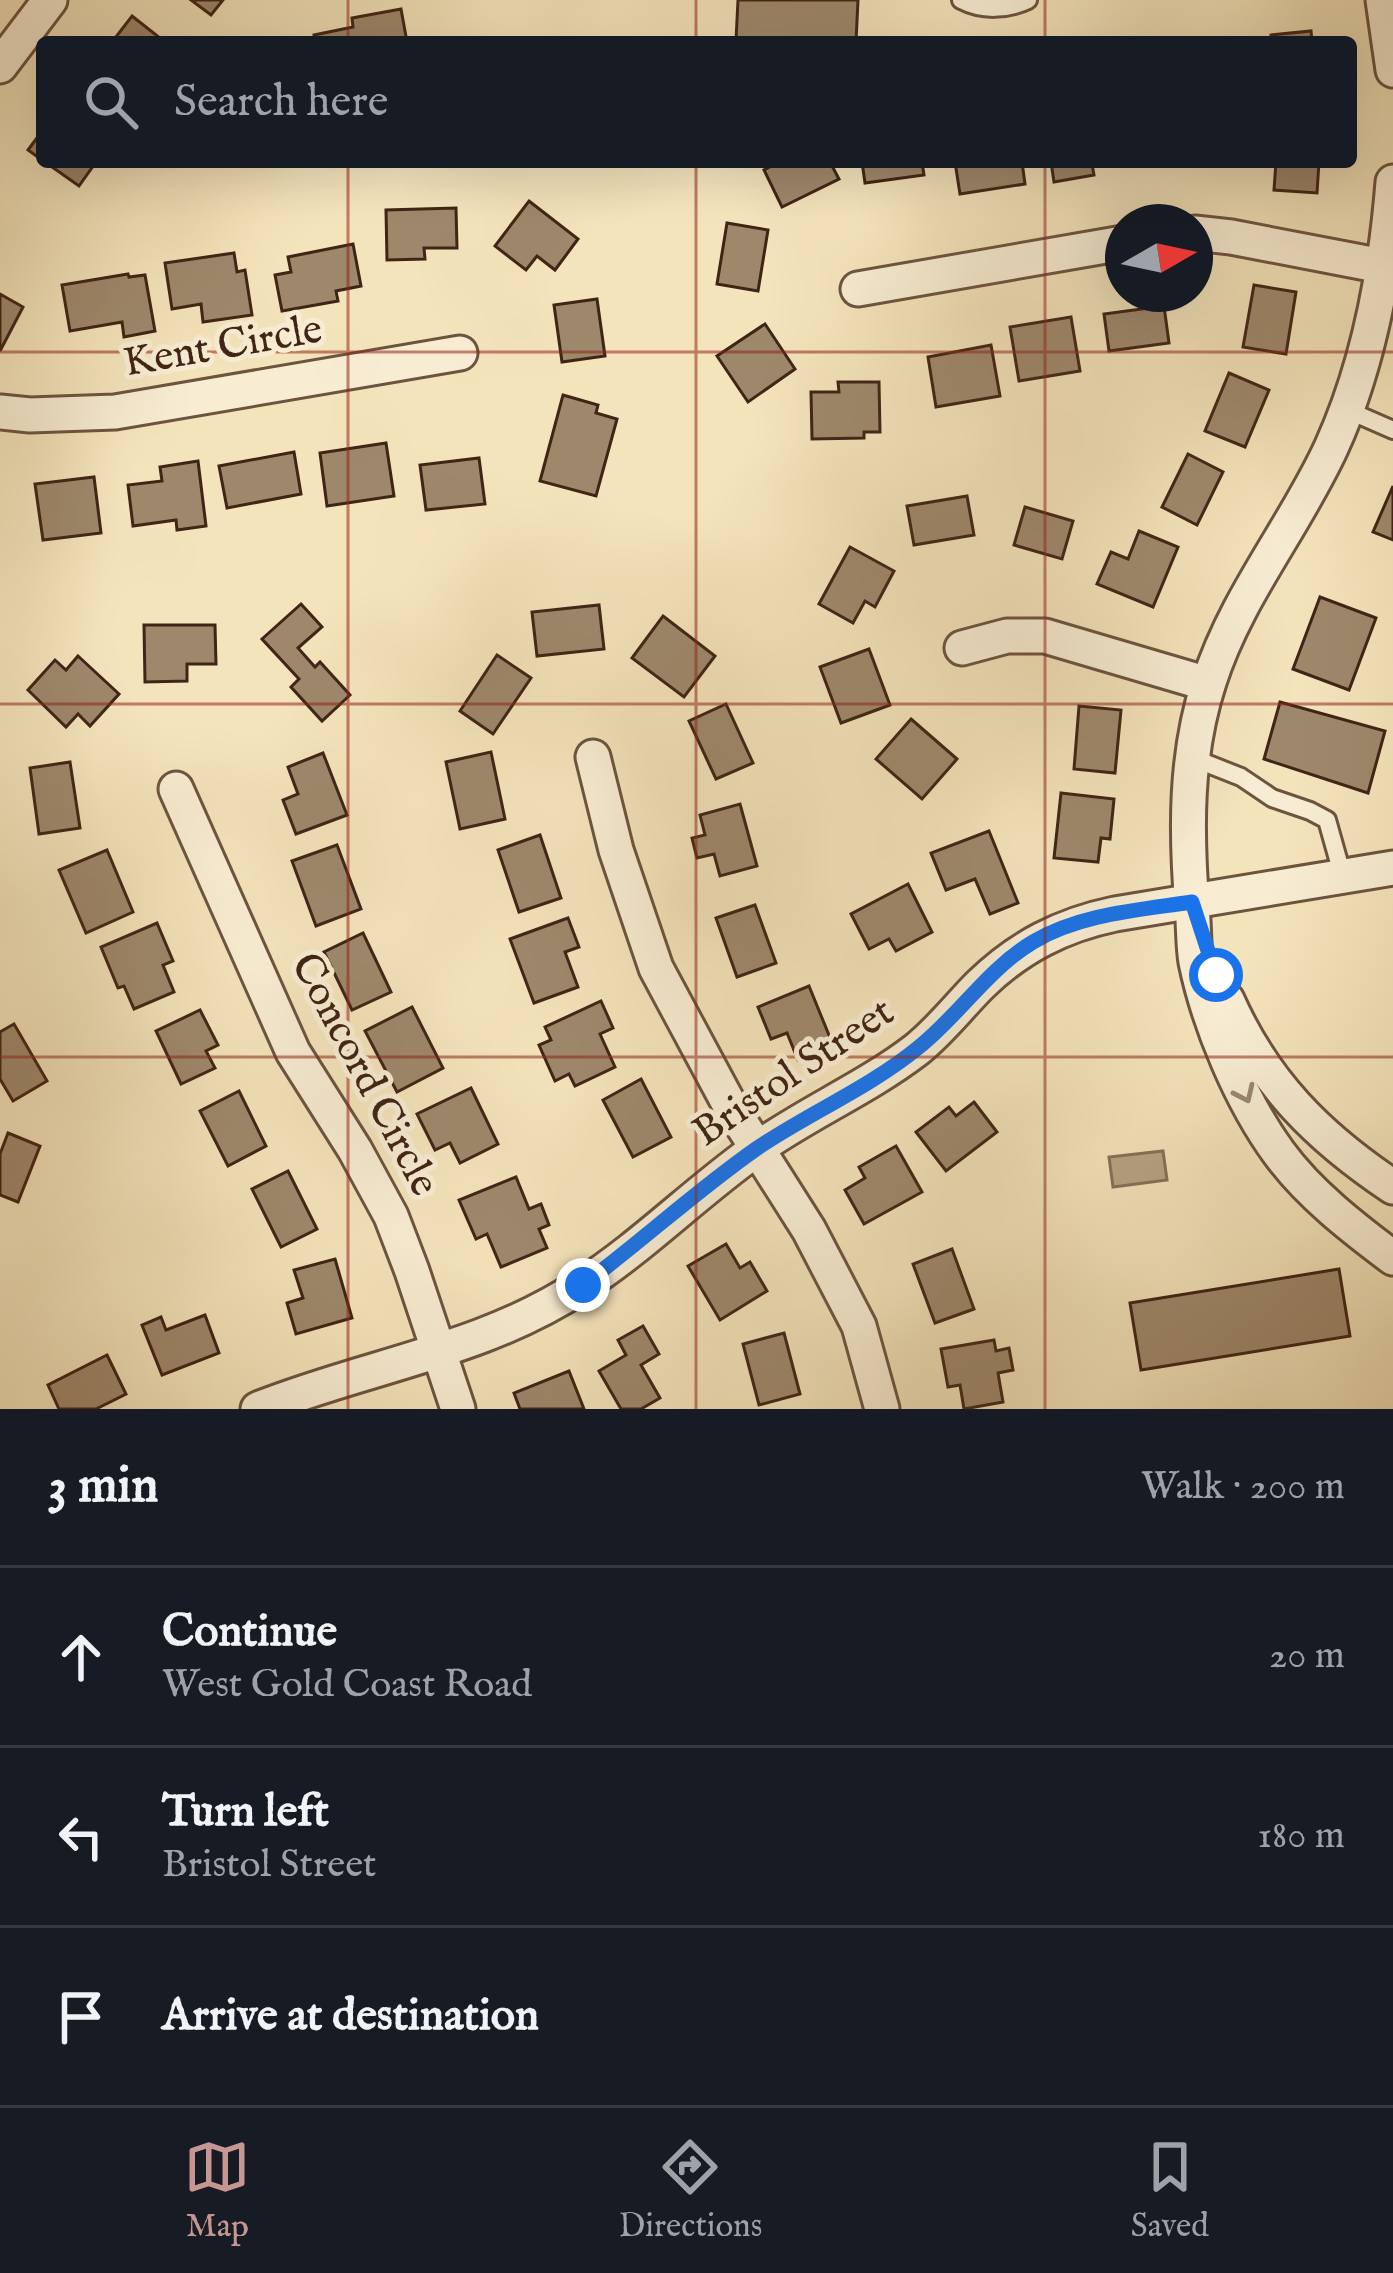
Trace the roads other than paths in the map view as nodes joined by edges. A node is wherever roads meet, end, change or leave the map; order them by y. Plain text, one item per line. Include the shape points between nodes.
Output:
1 (50, 0) edge
2 (961, 0) edge
3 (1028, 0) edge
4 (1383, 0) edge
5 (0, 66) edge
6 (1393, 70) edge
7 (1393, 182) edge
8 (1213, 235) edge
9 (1105, 246) edge
10 (1382, 266) junction
11 (859, 289) dead end
12 (460, 353) dead end
13 (1345, 409) junction
14 (0, 412) edge
15 (1393, 430) edge
16 (962, 648) dead end
17 (1208, 684) junction
18 (593, 757) dead end
19 (1193, 758) junction
20 (176, 788) dead end
21 (1393, 868) edge
22 (1343, 877) junction
23 (1192, 902) junction
24 (759, 1147) junction
25 (1393, 1186) edge
26 (1393, 1258) edge
27 (439, 1351) junction
28 (258, 1409) edge
29 (458, 1409) edge
30 (882, 1409) edge

1 - 5 street
2 - 3 lane via 987,8
4 - 6 street
7 - 10 street
8 - 10 street
9 - 11 street
10 - 13 street
12 - 14 street, Kent Circle via 115,412
13 - 15 lane
13 - 17 street via 1232,621
16 - 17 street via 1045,636
17 - 19 street
18 - 24 street via 656,968
19 - 22 lane via 1327,820
19 - 23 street
20 - 27 street, Concord Circle via 293,1052 391,1216
21 - 22 street, Bristol Street
22 - 23 street, Bristol Street
23 - 24 street, Bristol Street via 1086,920 1034,942 920,1047
23 - 25 street via 1231,1010 1273,1078 1347,1156
23 -> 26 street via 1196,960 1214,1022 1255,1116 1313,1190
24 - 27 street, Bristol Street via 583,1285 529,1317
24 - 30 street via 859,1326
27 - 28 street, Bristol Street
27 - 29 street, Concord Circle

